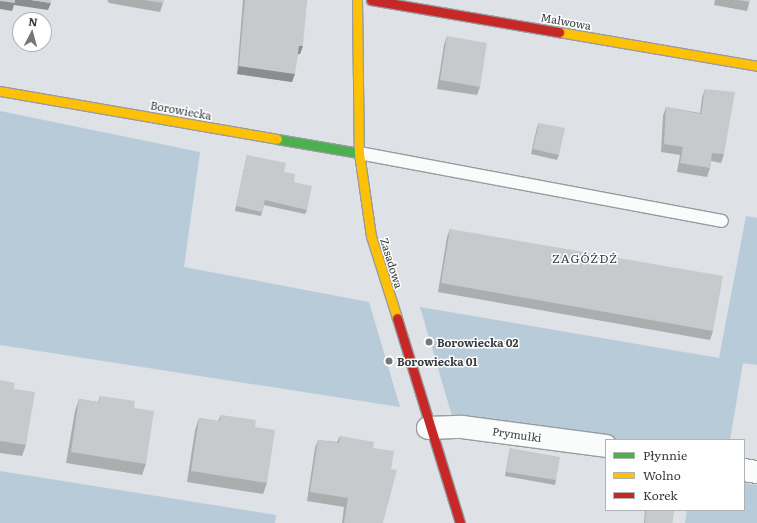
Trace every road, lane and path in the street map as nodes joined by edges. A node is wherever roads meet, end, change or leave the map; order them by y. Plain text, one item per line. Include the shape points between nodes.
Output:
1 (357, 0) edge
2 (371, 0) edge
3 (757, 66) edge
4 (0, 91) edge
5 (359, 153) junction
6 (722, 220) dead end
7 (428, 428) junction
8 (605, 446) edge
9 (745, 470) edge
10 (757, 472) edge
11 (460, 523) edge

1 - 5 street, Zasadowa
2 - 3 street, Malwowa
4 - 5 street, Borowiecka
5 - 6 lane
5 - 7 street, Zasadowa via 371,236
7 - 8 street, Prymulki via 462,427
7 - 11 street, Zasadowa
9 - 10 street

